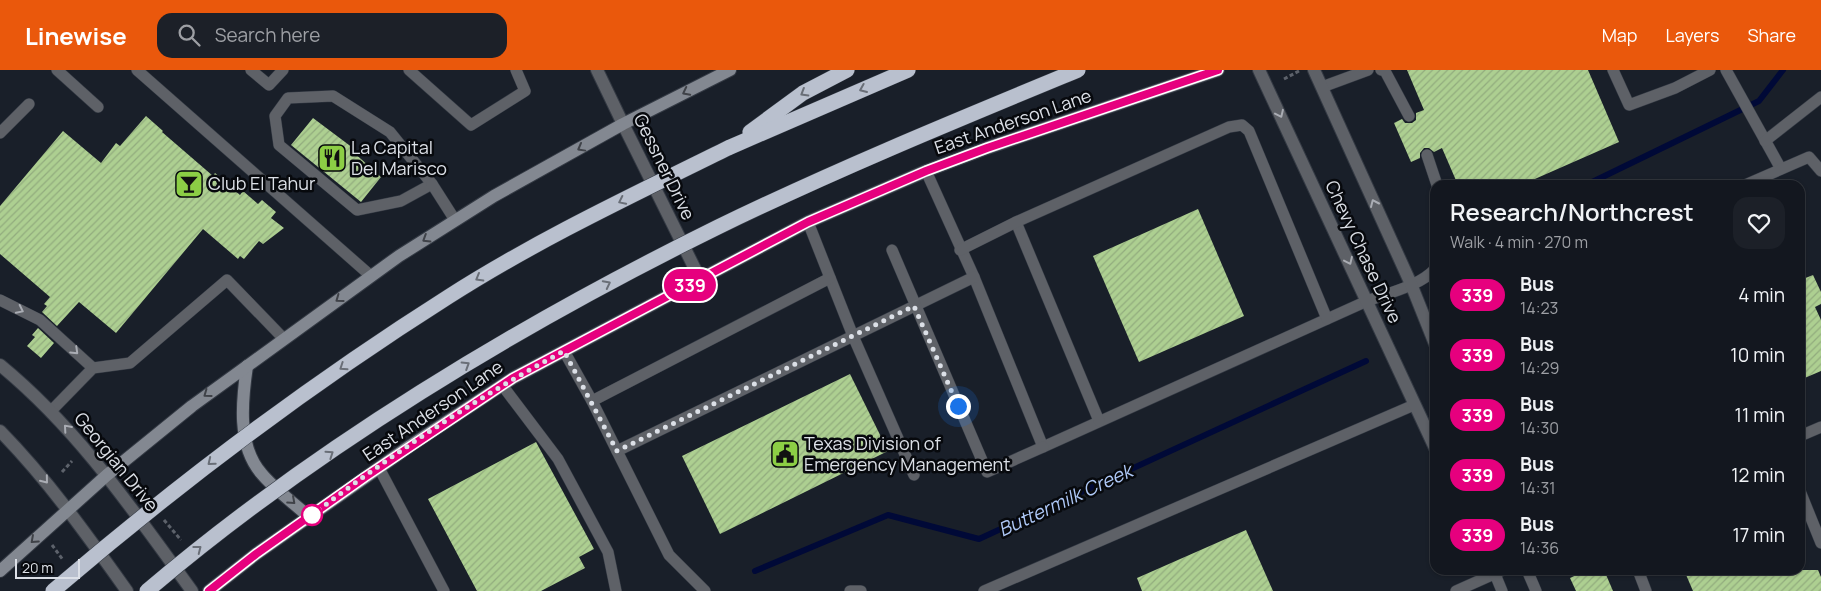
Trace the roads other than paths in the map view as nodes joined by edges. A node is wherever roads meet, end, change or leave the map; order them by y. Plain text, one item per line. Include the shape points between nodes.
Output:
1 (57, 70) edge
2 (137, 70) edge
3 (251, 70) edge
4 (284, 70) edge
5 (409, 70) edge
6 (516, 70) edge
7 (597, 70) edge
8 (730, 70) edge
9 (847, 70) edge
10 (908, 70) edge
11 (1078, 70) edge
12 (1218, 70) edge
13 (1259, 70) edge
14 (1314, 70) edge
15 (1368, 70) edge
16 (1381, 70) edge
17 (1613, 70) edge
18 (1710, 70) edge
19 (1726, 70) edge
20 (1322, 87) junction
21 (1821, 97) edge
22 (29, 104) dead end
23 (98, 107) dead end
24 (1409, 116) dead end
25 (623, 124) junction
26 (0, 133) edge
27 (1765, 141) junction
28 (728, 148) junction
29 (1427, 155) dead end
30 (1781, 169) junction
31 (926, 171) junction
32 (1821, 172) edge
33 (1434, 180) edge
34 (1756, 180) edge
35 (432, 184) junction
36 (455, 220) junction
37 (808, 222) junction
38 (1016, 222) junction
39 (892, 250) dead end
40 (960, 250) junction
41 (1430, 274) edge
42 (371, 276) junction
43 (974, 277) junction
44 (830, 278) junction
45 (700, 279) junction
46 (1411, 284) junction
47 (0, 300) edge
48 (1367, 301) junction
49 (914, 306) junction
50 (1327, 319) junction
51 (1430, 332) edge
52 (853, 336) junction
53 (284, 339) junction
54 (564, 351) junction
55 (0, 365) edge
56 (247, 366) junction
57 (93, 368) junction
58 (502, 385) junction
59 (592, 401) junction
60 (1414, 404) junction
61 (51, 411) junction
62 (1099, 421) junction
63 (1821, 426) edge
64 (0, 431) edge
65 (1805, 434) edge
66 (1430, 438) edge
67 (1043, 447) junction
68 (617, 451) junction
69 (379, 468) junction
70 (108, 475) junction
71 (914, 475) dead end
72 (1805, 503) edge
73 (69, 509) junction
74 (310, 517) junction
75 (1821, 543) edge
76 (0, 571) edge
77 (1489, 575) edge
78 (1498, 575) edge
79 (1529, 575) edge
80 (1640, 575) edge
81 (53, 591) edge
82 (127, 591) edge
83 (147, 591) edge
84 (192, 591) edge
85 (209, 591) edge
86 (444, 591) edge
87 (616, 591) edge
88 (705, 591) edge
89 (850, 591) edge
90 (861, 591) edge
91 (984, 591) edge
92 (1456, 591) edge
93 (1502, 591) edge
94 (1536, 591) edge
95 (1646, 591) edge

1 - 23 lane
2 - 42 lane
3 - 4 lane via 269,85
5 - 6 lane via 471,125 525,91
7 - 25 street, Gessner Drive
8 -> 25 main road
9 -> 28 highway via 802,93
10 -> 28 highway
83 -> 11 highway, bridge via 266,496 470,362 594,291 728,223 924,133
12 - 31 main road, East Anderson Lane
13 -> 48 street, Chevy Chase Drive
14 - 20 street, Chevy Chase Drive
15 - 20 lane
16 - 24 lane via 1385,71
17 - 18 lane via 1629,105 1675,88
19 - 27 lane
46 -> 20 street, Chevy Chase Drive
21 - 27 lane
22 - 26 lane
25 -> 36 main road
25 - 45 street, Gessner Drive
27 - 30 lane
28 -> 81 highway, bridge via 560,231 449,296 228,448
29 - 33 lane
30 - 32 lane via 1809,157
30 - 34 lane
31 - 37 main road, East Anderson Lane
31 - 40 lane
35 - 35 lane via 390,132 333,96 288,98 275,116 279,146 357,210 402,201
35 - 36 lane
36 -> 42 main road
37 - 44 lane
37 - 45 main road, East Anderson Lane
38 - 40 lane
38 - 50 lane via 1229,127 1242,125 1249,131
38 - 62 lane
39 - 49 lane
40 - 43 lane
41 - 46 lane
42 -> 53 main road
43 - 49 lane
43 - 67 lane
44 - 52 lane
44 - 59 lane
45 - 54 main road, East Anderson Lane
46 - 48 lane
46 - 51 street, Chevy Chase Drive
47 -> 57 lane via 40,320
48 - 50 lane
48 - 60 street, Chevy Chase Drive
49 - 52 lane
49 - 67 lane via 987,472
50 - 62 lane
52 - 68 lane
52 - 71 lane
53 - 56 main road
53 - 57 lane via 227,280 130,364
54 - 58 main road, East Anderson Lane
54 - 59 lane
55 - 61 street, Georgian Drive
56 -> 70 main road
56 -> 74 main road via 243,394 246,444 260,473
57 - 61 lane
58 - 69 main road, East Anderson Lane
58 - 87 lane via 558,459 608,552
59 - 68 lane
60 - 66 street, Chevy Chase Drive
60 - 91 lane
70 -> 61 street, Georgian Drive
62 - 67 lane
63 - 65 lane
64 -> 73 street
68 - 88 lane via 669,555
69 - 74 main road, East Anderson Lane
69 - 86 lane
70 - 73 main road
70 - 84 street, Georgian Drive
72 - 75 lane
73 -> 76 main road
73 - 82 street
74 - 85 main road, East Anderson Lane
77 - 92 lane
78 - 93 lane
79 - 94 lane
80 - 95 lane
89 - 90 lane

